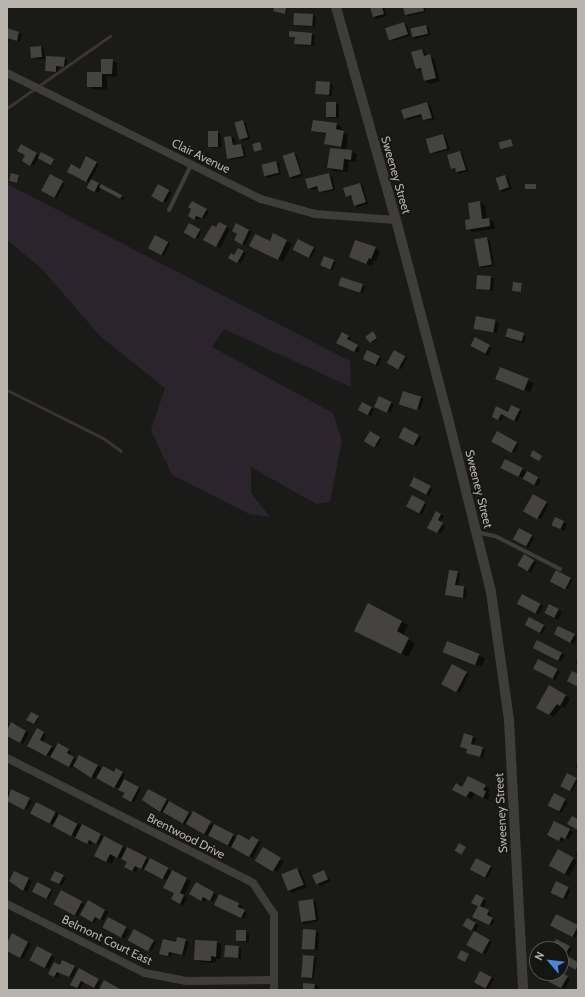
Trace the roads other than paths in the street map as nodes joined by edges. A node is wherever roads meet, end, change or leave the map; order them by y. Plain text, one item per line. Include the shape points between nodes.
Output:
1 (336, 7) edge
2 (7, 74) edge
3 (191, 165) junction
4 (169, 210) dead end
5 (396, 220) junction
6 (476, 532) junction
7 (560, 569) dead end
8 (7, 758) edge
9 (7, 904) edge
10 (274, 980) junction
11 (274, 990) edge
12 (523, 990) edge

1 - 5 street, Sweeney Street
2 - 3 street, Clair Avenue
3 - 4 lane
3 - 5 street, Clair Avenue via 261,199 315,214
5 - 6 street, Sweeney Street
6 - 7 lane via 495,536
6 - 12 street, Sweeney Street via 491,592 509,720
8 - 10 street, Brentwood Drive via 253,883 274,914
9 - 10 street, Belmont Court East via 145,973 186,981
10 - 11 street, Brentwood Drive

